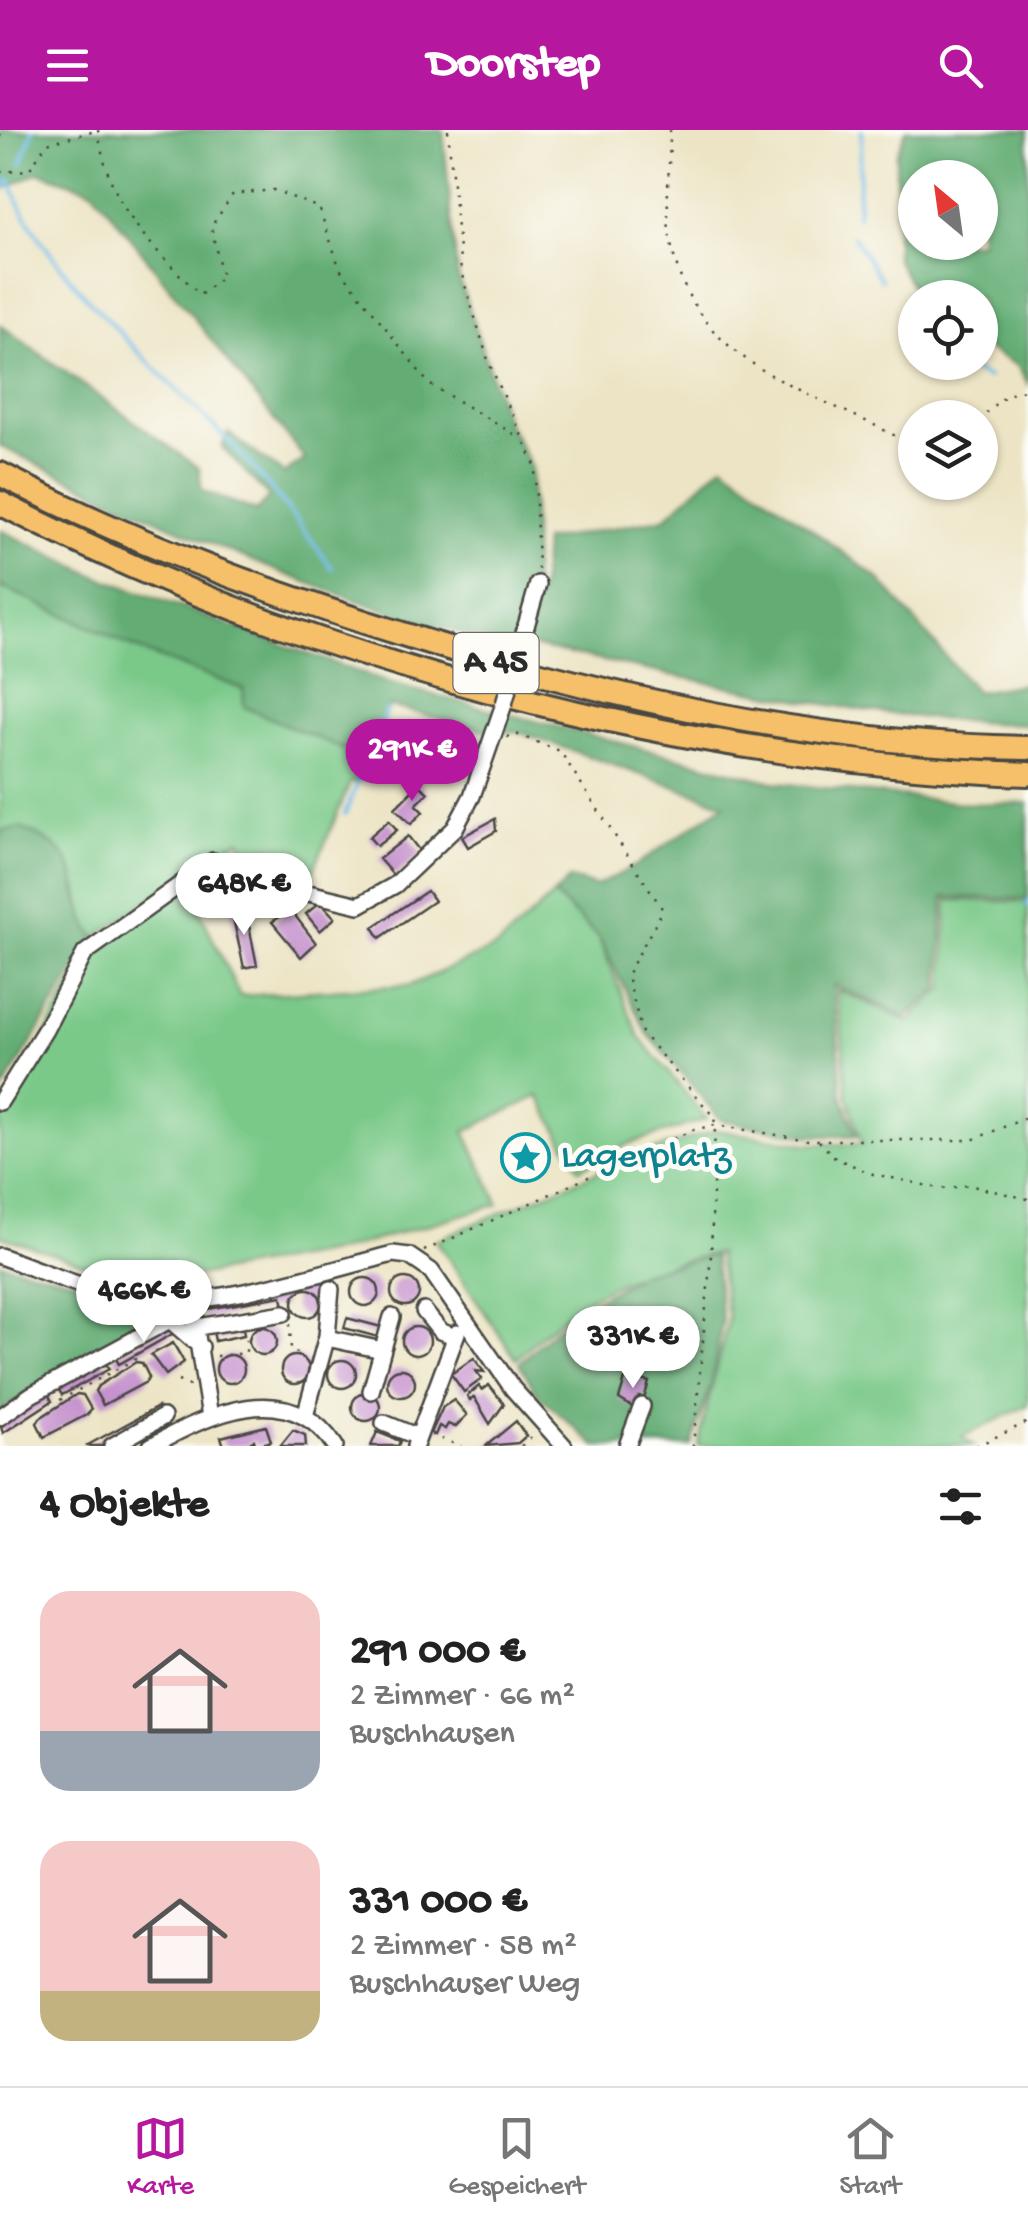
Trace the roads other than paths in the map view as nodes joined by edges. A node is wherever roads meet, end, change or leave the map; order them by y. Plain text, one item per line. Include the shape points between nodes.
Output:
1 (0, 474) edge
2 (0, 503) edge
3 (538, 584) road end
4 (1028, 748) edge
5 (1028, 774) edge
6 (0, 1102) edge
7 (0, 1256) edge
8 (331, 1289) dead end
9 (191, 1298) junction
10 (424, 1311) dead end
11 (284, 1313) road end
12 (392, 1317) dead end
13 (198, 1328) junction
14 (327, 1338) junction
15 (382, 1350) junction
16 (202, 1352) junction
17 (371, 1390) dead end
18 (642, 1406) dead end
19 (305, 1416) junction
20 (0, 1417) edge
21 (163, 1417) dead end
22 (210, 1417) junction
23 (384, 1423) dead end
24 (418, 1438) edge
25 (117, 1445) edge
26 (151, 1446) edge
27 (335, 1446) edge
28 (564, 1446) edge
29 (627, 1446) edge

1 - 4 highway, A 45 via 181,557 502,665 790,726
2 - 5 highway, A 45 via 169,582 287,627 556,708 804,753
3 - 6 street, bridge via 492,742 455,828 433,844 423,862 370,902 332,900 212,861 97,941
7 - 9 street via 140,1300
8 - 14 street
9 - 13 street
9 - 28 street via 393,1254 416,1260
10 - 24 street via 440,1331 456,1335
11 - 13 street
12 - 15 street
13 - 16 street
14 - 15 street
14 - 19 street
15 - 17 street
16 - 20 street via 170,1320
16 - 22 street
18 - 29 street
19 - 22 street via 256,1404
19 - 27 street
21 - 25 street
22 - 26 street
23 - 24 street

